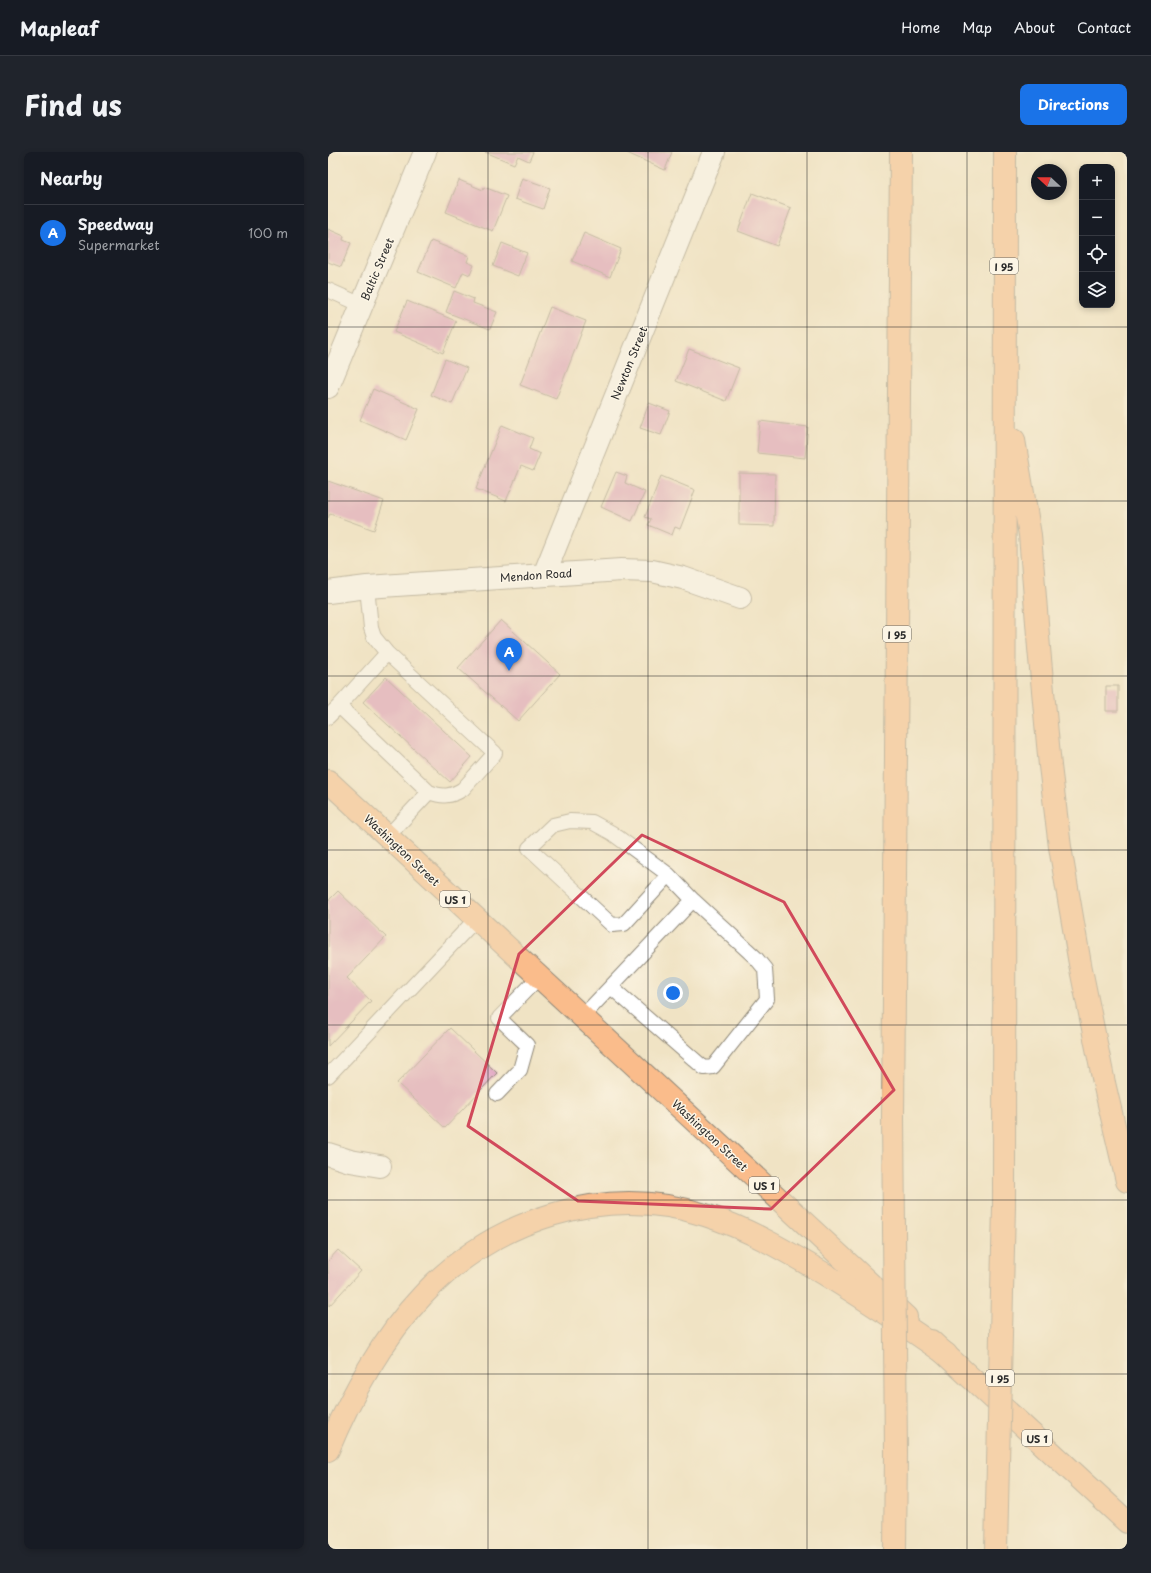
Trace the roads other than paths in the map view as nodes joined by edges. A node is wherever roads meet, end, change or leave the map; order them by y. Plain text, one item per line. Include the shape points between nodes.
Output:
1 (425, 152) edge
2 (714, 152) edge
3 (901, 152) edge
4 (1005, 152) edge
5 (328, 290) edge
6 (362, 305) junction
7 (334, 355) edge
8 (1004, 380) junction
9 (328, 387) edge
10 (544, 574) junction
11 (366, 587) junction
12 (328, 592) edge
13 (740, 598) dead end
14 (387, 653) junction
15 (339, 706) junction
16 (328, 717) edge
17 (331, 791) edge
18 (429, 792) junction
19 (388, 836) junction
20 (669, 875) junction
21 (694, 900) junction
22 (476, 919) junction
23 (539, 976) junction
24 (611, 987) junction
25 (582, 1017) junction
26 (328, 1076) edge
27 (497, 1094) dead end
28 (328, 1154) edge
29 (380, 1166) dead end
30 (1127, 1181) edge
31 (946, 1354) junction
32 (328, 1450) edge
33 (1127, 1522) edge
34 (895, 1549) edge
35 (996, 1549) edge

1 - 6 street, Baltic Street
2 - 10 street, Newton Street
3 - 34 main road, I 95, bridge via 893,1116
4 - 8 main road, I 95
5 - 6 lane
6 - 7 street, Baltic Street
7 - 9 street, Baltic Street
8 - 30 main road via 1030,535 1046,720 1065,876 1104,1083
8 - 35 main road, I 95, bridge via 1004,1206
10 - 11 street, Mendon Road
10 - 13 street, Mendon Road via 613,570 652,571 684,578
11 - 12 street, Mendon Road
11 - 14 lane via 371,628 374,637
14 - 15 lane
14 - 18 lane via 495,753 457,793 443,796
15 - 16 lane
15 - 18 lane
17 - 19 main road, Washington Street / US 1
18 - 19 lane
19 - 22 main road, Washington Street / US 1
20 - 20 lane via 624,924 612,926 529,848 552,825 570,821 592,822 612,833
20 - 21 lane
21 - 24 lane
21 - 24 lane via 765,969 767,999 713,1067 704,1068
22 - 23 main road, Washington Street / US 1
22 - 26 lane
23 - 25 main road, Washington Street / US 1
23 - 27 lane via 499,1018 527,1045 520,1070
24 - 25 lane
25 - 31 main road, Washington Street / US 1
28 - 29 street
31 - 32 main road via 814,1268 723,1221 649,1203 577,1208 539,1218 503,1234 469,1254 437,1280 406,1314 380,1353 350,1402
31 - 33 main road, Washington Street / US 1

